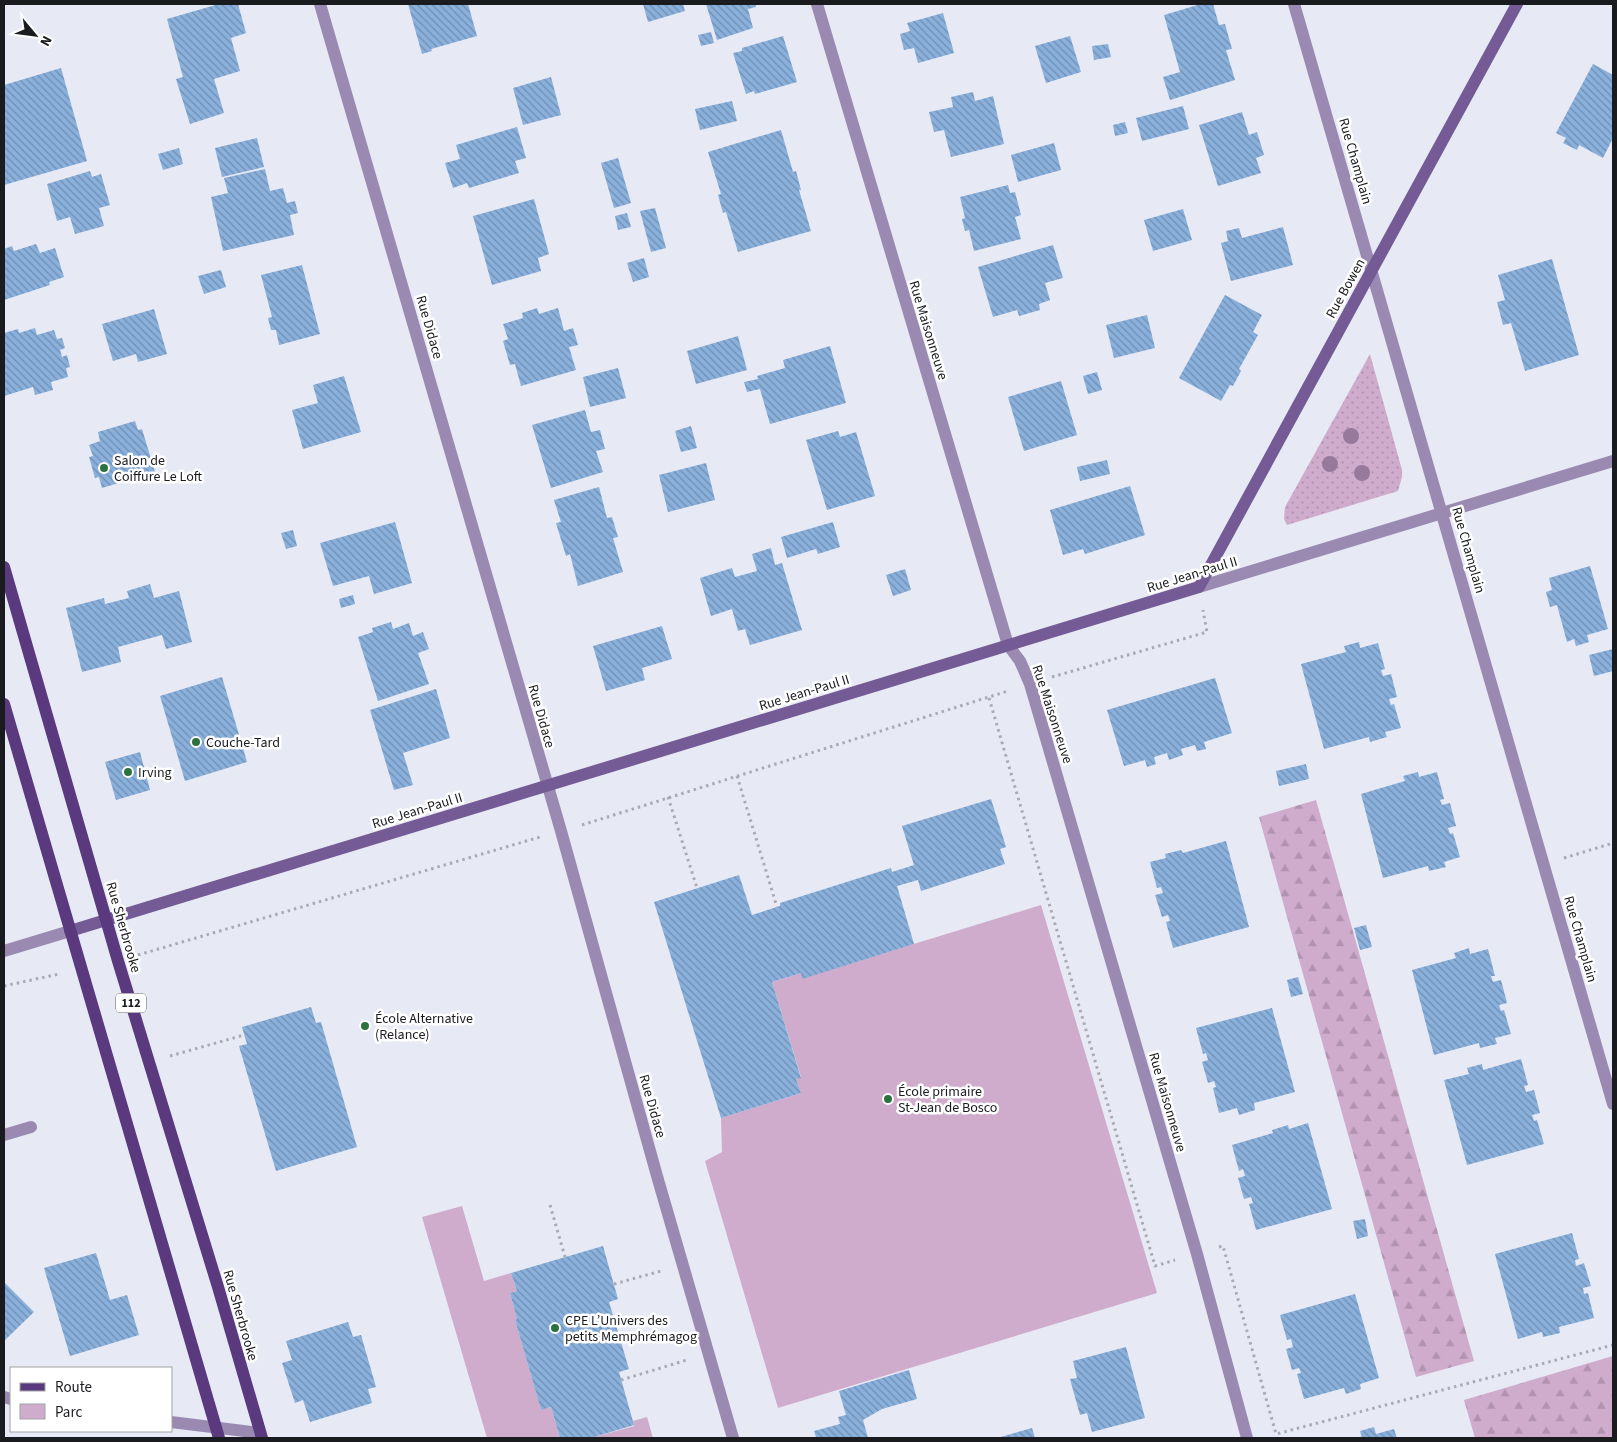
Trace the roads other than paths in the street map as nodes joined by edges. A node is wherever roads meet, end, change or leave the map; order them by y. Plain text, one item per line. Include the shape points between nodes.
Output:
1 (320, 4) edge
2 (817, 4) edge
3 (1294, 4) edge
4 (1517, 4) edge
5 (1372, 270) junction
6 (1613, 461) edge
7 (1443, 513) junction
8 (4, 567) edge
9 (1199, 587) junction
10 (1008, 645) junction
11 (4, 704) edge
12 (547, 786) junction
13 (107, 920) junction
14 (70, 931) junction
15 (4, 951) edge
16 (1613, 1104) edge
17 (31, 1127) dead end
18 (4, 1135) edge
19 (172, 1422) edge
20 (218, 1434) edge
21 (261, 1435) edge
22 (733, 1438) edge
23 (1246, 1438) edge

1 - 12 street, Rue Didace
2 - 10 street, Rue Maisonneuve
3 - 5 street, Rue Champlain
4 - 5 street, Rue Bowen
5 - 7 street, Rue Champlain
5 - 9 street, Rue Bowen
6 - 7 street, Rue Jean-Paul II
7 - 9 street, Rue Jean-Paul II
7 - 16 street, Rue Champlain
8 - 13 main road, Rue Sherbrooke / 112
9 - 10 street, Rue Jean-Paul II
10 - 12 street, Rue Jean-Paul II
10 - 23 street, Rue Maisonneuve via 1020,661 1030,684 1197,1254
11 - 14 main road
12 - 13 street, Rue Jean-Paul II
12 - 22 street, Rue Didace
13 - 14 street, Rue Jean-Paul II
13 - 21 main road, Rue Sherbrooke / 112
14 - 15 street, Rue Jean-Paul II
14 - 20 main road
17 - 18 street
19 - 20 street
20 - 21 street

